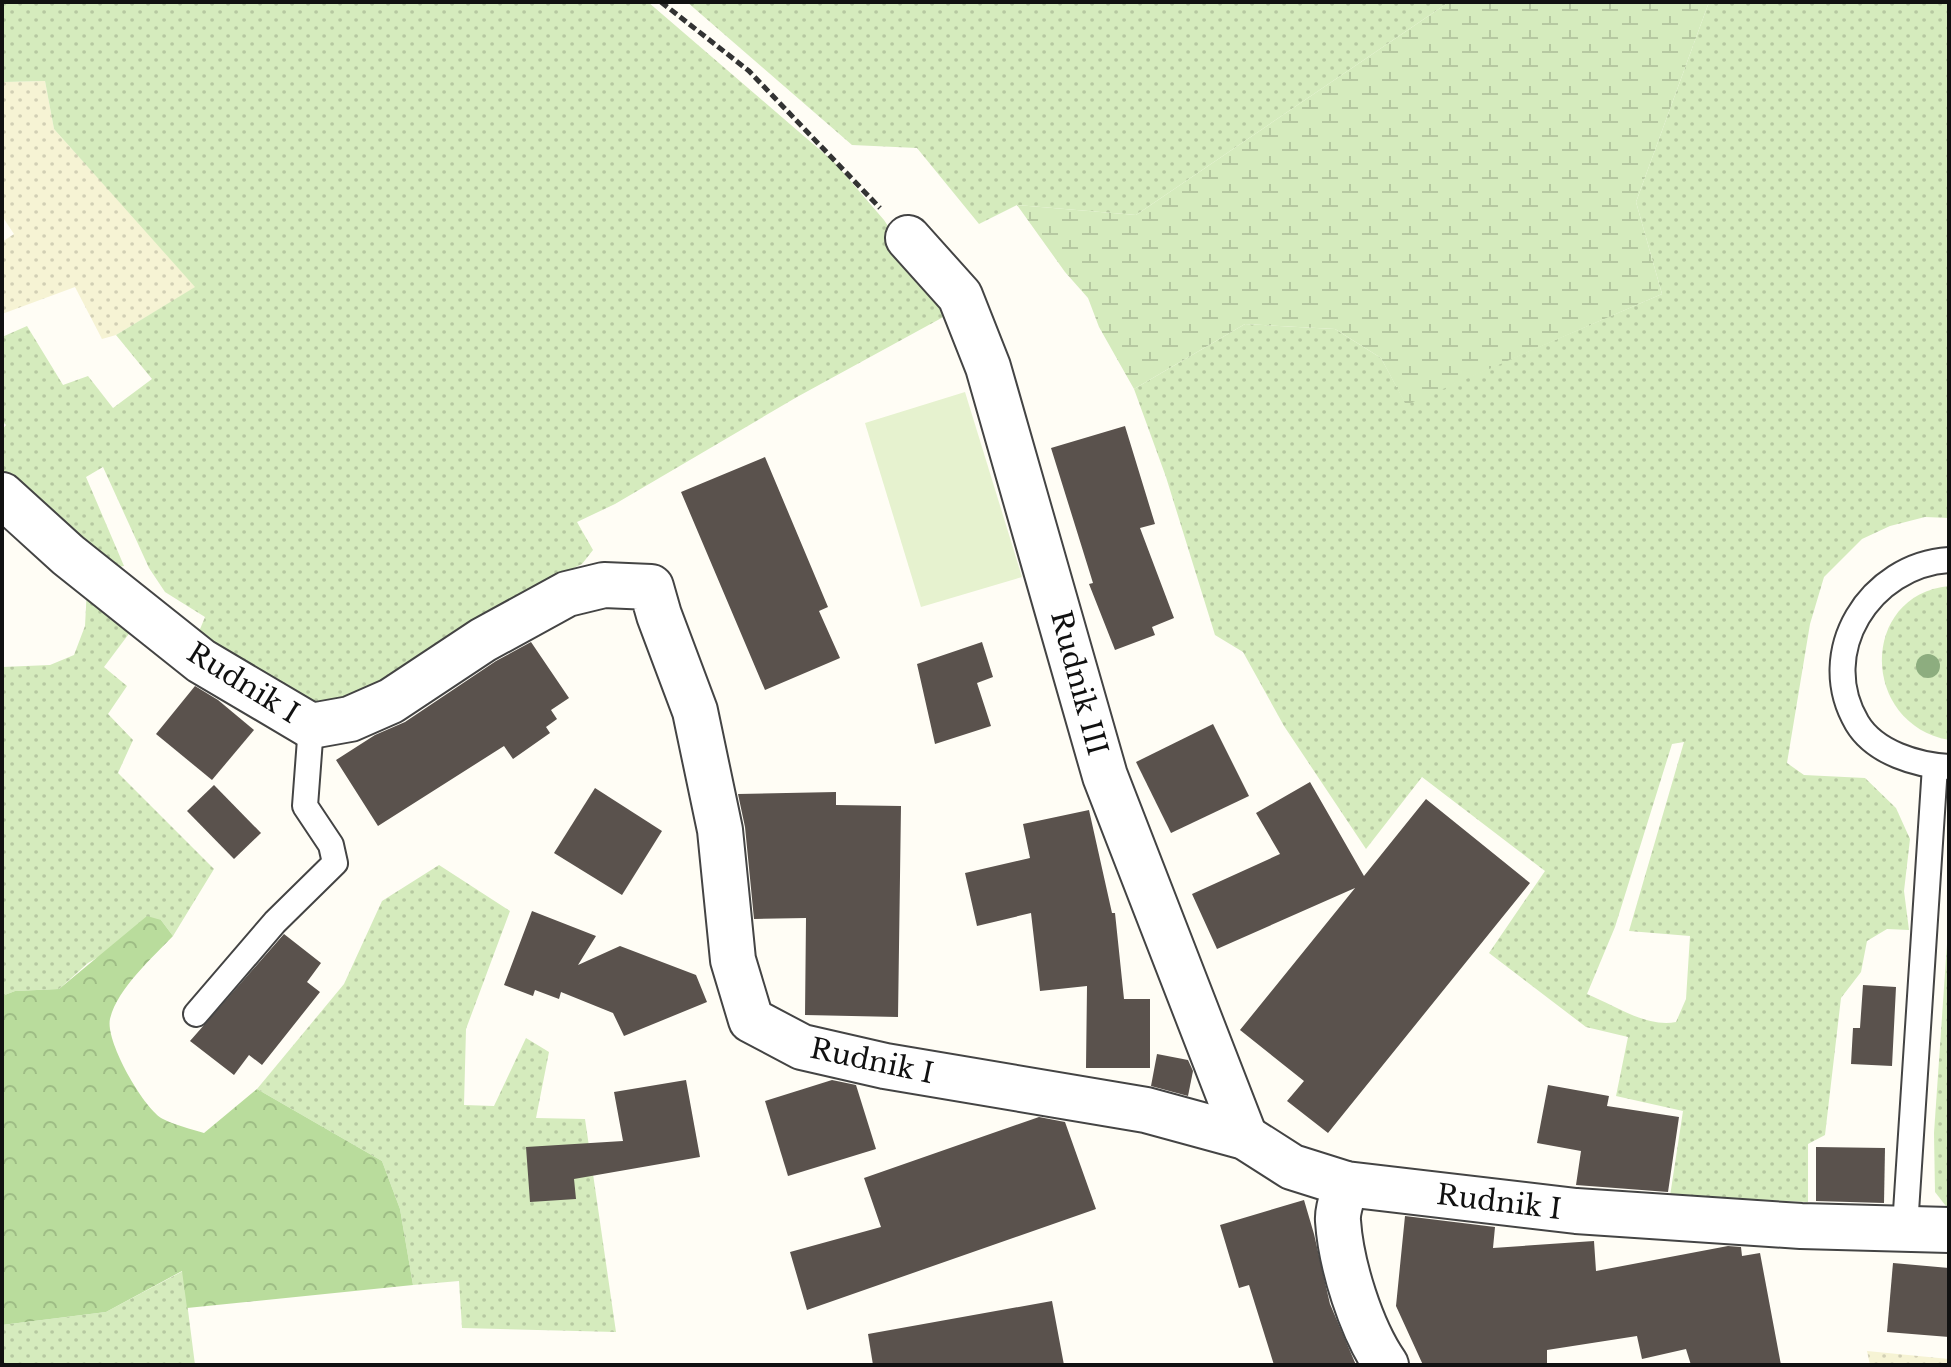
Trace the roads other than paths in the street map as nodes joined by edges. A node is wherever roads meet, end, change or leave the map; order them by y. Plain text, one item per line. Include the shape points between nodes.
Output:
1 (908, 238) road end
2 (2, 495) edge
3 (1949, 560) edge
4 (311, 726) junction
5 (1942, 767) edge
6 (196, 1014) dead end
7 (1245, 1137) junction
8 (1346, 1184) junction
9 (1905, 1227) junction
10 (1949, 1230) edge
11 (1386, 1365) edge

1 - 7 street, Rudnik III via 960,296 988,367 1105,776
2 - 4 street, Rudnik I via 201,661
3 - 5 lane via 1908,568 1878,589 1856,619 1845,650 1845,688 1858,724 1901,757
4 - 6 lane via 305,806 331,845 335,863 275,922
4 - 7 street, Rudnik I via 350,719 391,701 483,640 567,594 604,585 651,587 695,711 720,830 733,960 751,1020 802,1047 1146,1110
5 - 9 lane
7 - 8 street, Rudnik I via 1292,1167
8 - 9 street, Rudnik I via 1576,1211 1801,1226
8 - 11 street via 1337,1219 1350,1282
9 - 10 street, Rudnik I

